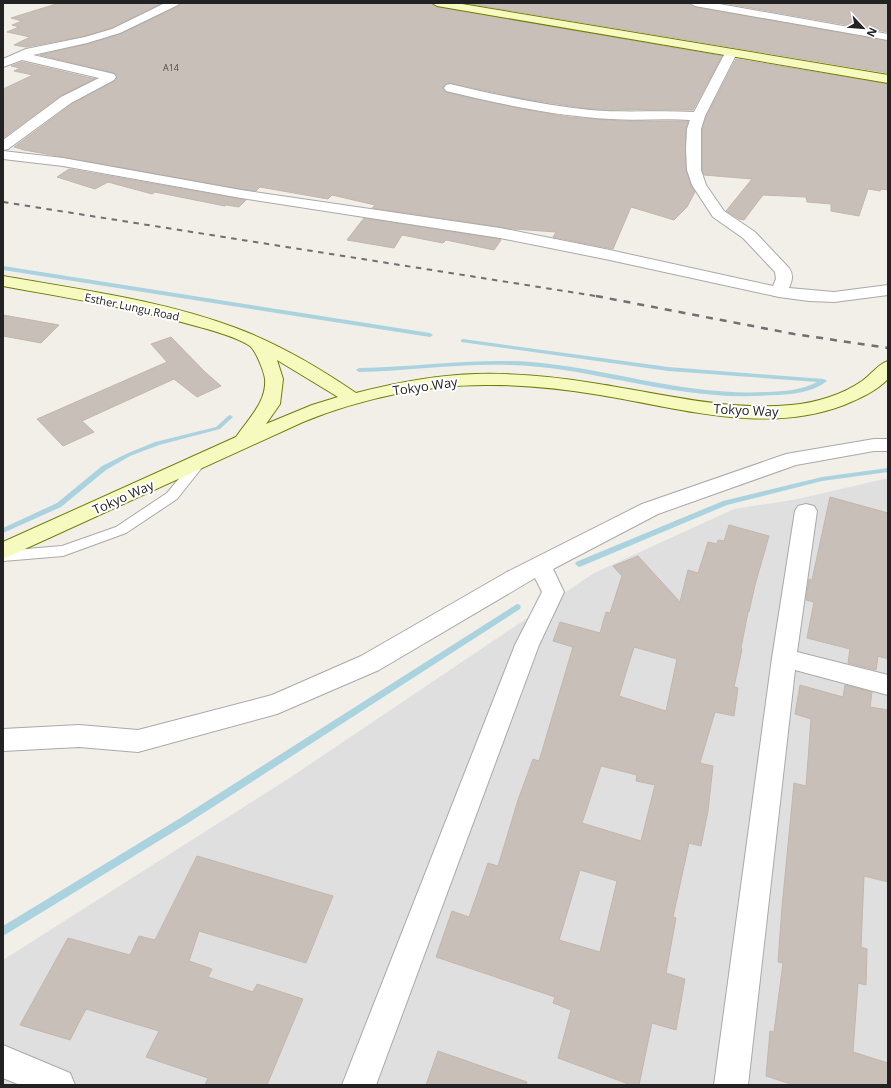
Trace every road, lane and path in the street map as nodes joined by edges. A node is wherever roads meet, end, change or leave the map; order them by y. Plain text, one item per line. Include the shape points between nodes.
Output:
1 (174, 3) edge
2 (437, 3) edge
3 (695, 3) edge
4 (888, 37) edge
5 (731, 53) junction
6 (22, 56) junction
7 (3, 63) edge
8 (888, 79) edge
9 (450, 88) dead end
10 (698, 116) junction
11 (3, 146) edge
12 (3, 155) edge
13 (3, 281) edge
14 (888, 290) edge
15 (779, 292) junction
16 (258, 344) junction
17 (888, 367) edge
18 (354, 399) junction
19 (244, 441) junction
20 (888, 445) edge
21 (202, 460) junction
22 (806, 511) dead end
23 (3, 551) edge
24 (3, 556) edge
25 (540, 566) junction
26 (784, 658) junction
27 (888, 685) edge
28 (3, 740) edge
29 (3, 1061) edge
30 (58, 1085) edge
31 (359, 1085) edge
32 (731, 1085) edge

1 - 6 street via 103,35
2 - 5 street
3 - 4 street
5 - 8 street
5 - 10 street
6 - 7 street
6 - 11 street via 110,76 66,100
9 - 10 street via 583,113
10 - 15 street via 694,129 693,149 694,170 699,185 718,214 749,235 783,271 784,279
12 - 15 street via 62,161 214,189 310,205 386,214 500,234
13 - 16 street, Esther Lungu Road via 168,313 213,326
14 - 15 street via 834,297
16 - 18 street, Esther Lungu Road via 318,374
16 - 19 street via 268,360 274,379 270,404
17 - 18 street, Tokyo Way via 882,376 867,388 836,403 796,411 759,413 708,408 596,389 507,380 441,381
18 - 19 street, Tokyo Way via 313,411
19 - 21 street, Tokyo Way
20 - 25 street via 874,445 793,459 650,509
21 - 23 street, Tokyo Way
21 - 24 lane via 172,496 121,530 63,551
22 - 26 street
25 - 28 street via 370,663 277,704 138,741 79,736
25 - 31 street via 553,592 527,645
26 - 27 street
26 - 32 street
29 - 30 street

